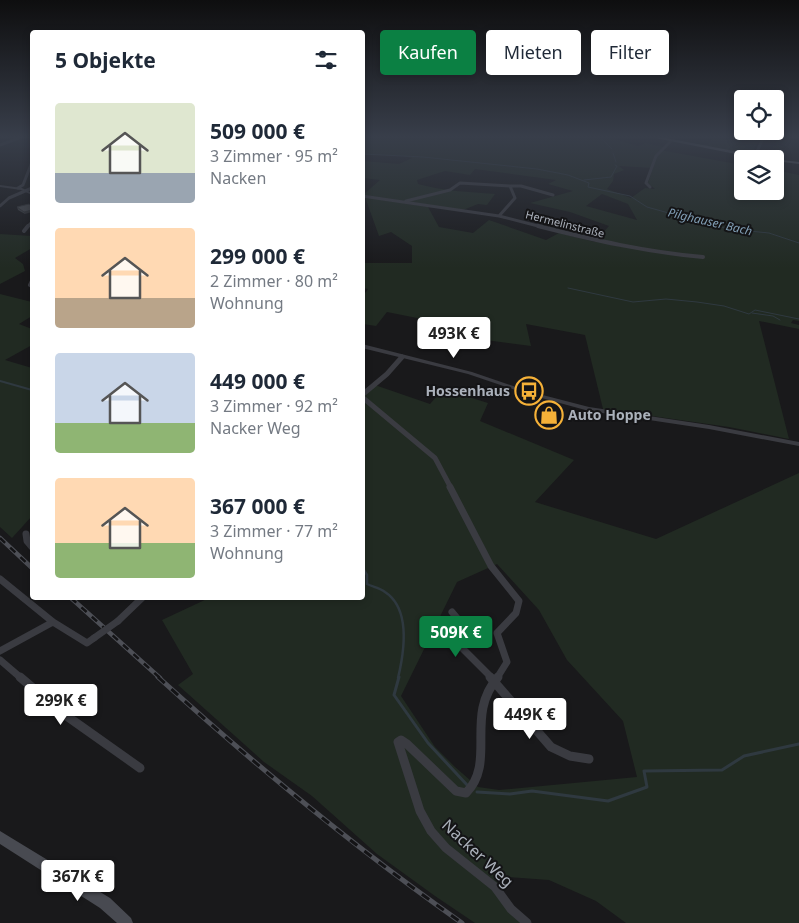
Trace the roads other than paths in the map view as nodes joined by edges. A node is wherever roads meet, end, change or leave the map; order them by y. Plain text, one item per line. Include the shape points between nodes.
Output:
1 (25, 181) edge
2 (647, 181) edge
3 (0, 186) edge
4 (510, 186) junction
5 (18, 188) junction
6 (650, 188) dead end
7 (30, 189) edge
8 (25, 190) junction
9 (30, 193) edge
10 (553, 195) dead end
11 (365, 196) edge
12 (402, 202) junction
13 (0, 206) edge
14 (499, 216) junction
15 (30, 224) edge
16 (24, 231) dead end
17 (703, 257) dead end
18 (365, 347) edge
19 (402, 357) junction
20 (365, 393) edge
21 (365, 399) edge
22 (799, 444) edge
23 (26, 534) dead end
24 (30, 545) edge
25 (0, 579) edge
26 (140, 600) edge
27 (452, 612) dead end
28 (53, 622) junction
29 (0, 651) edge
30 (0, 660) edge
31 (494, 681) junction
32 (588, 759) dead end
33 (140, 768) dead end
34 (0, 837) edge
35 (126, 923) edge
36 (527, 923) edge

1 - 5 street
2 - 6 street
3 - 5 street
4 - 10 street
4 - 12 street via 460,183 450,190
4 - 14 street via 516,198
5 - 8 street
7 - 8 street
8 - 9 street
8 - 13 street
11 - 12 street, Hermelinstraße
12 - 14 street, Hermelinstraße
14 - 17 street, Hermelinstraße via 603,243
15 - 16 street
18 - 19 street
19 - 20 street, Nacker Weg
19 - 22 street via 589,408
21 - 31 street, Nacker Weg via 434,458 491,566 519,601 516,613 498,631 507,662
23 - 24 street
25 - 28 street
26 - 28 street, bridge via 87,643
27 - 31 street via 462,624 461,646
28 - 29 street
30 - 33 street via 61,712
31 - 32 street via 551,747 570,756
31 - 36 street, Nacker Weg via 485,697 480,719 480,770 468,792 454,790 405,742 400,740 398,745 420,810 434,835 488,880
34 - 35 main road via 105,904

